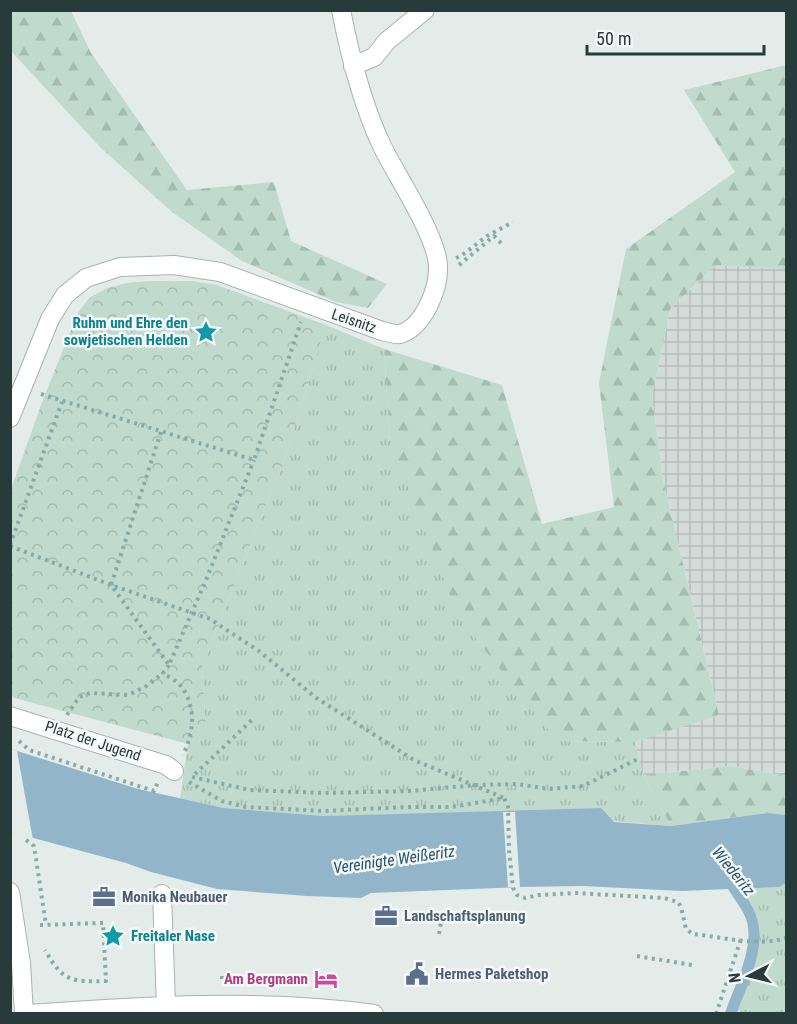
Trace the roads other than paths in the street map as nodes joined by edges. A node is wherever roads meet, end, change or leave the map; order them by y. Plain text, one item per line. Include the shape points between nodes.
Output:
1 (341, 10) edge
2 (425, 10) edge
3 (353, 66) junction
4 (10, 418) edge
5 (10, 716) edge
6 (170, 768) road end
7 (10, 892) edge
8 (162, 894) dead end
9 (166, 1005) junction
10 (366, 1013) edge
11 (25, 1014) edge

1 - 3 street, Leisnitz
2 - 3 street via 374,57
3 - 4 street, Leisnitz via 381,144 432,240 438,265 428,307 416,325 399,334 382,331 220,272 174,265 120,267 86,278 65,295 50,319
5 - 6 street, Platz der Jugend
7 - 11 street
8 - 9 street
9 - 10 street via 274,1004
9 - 11 street

